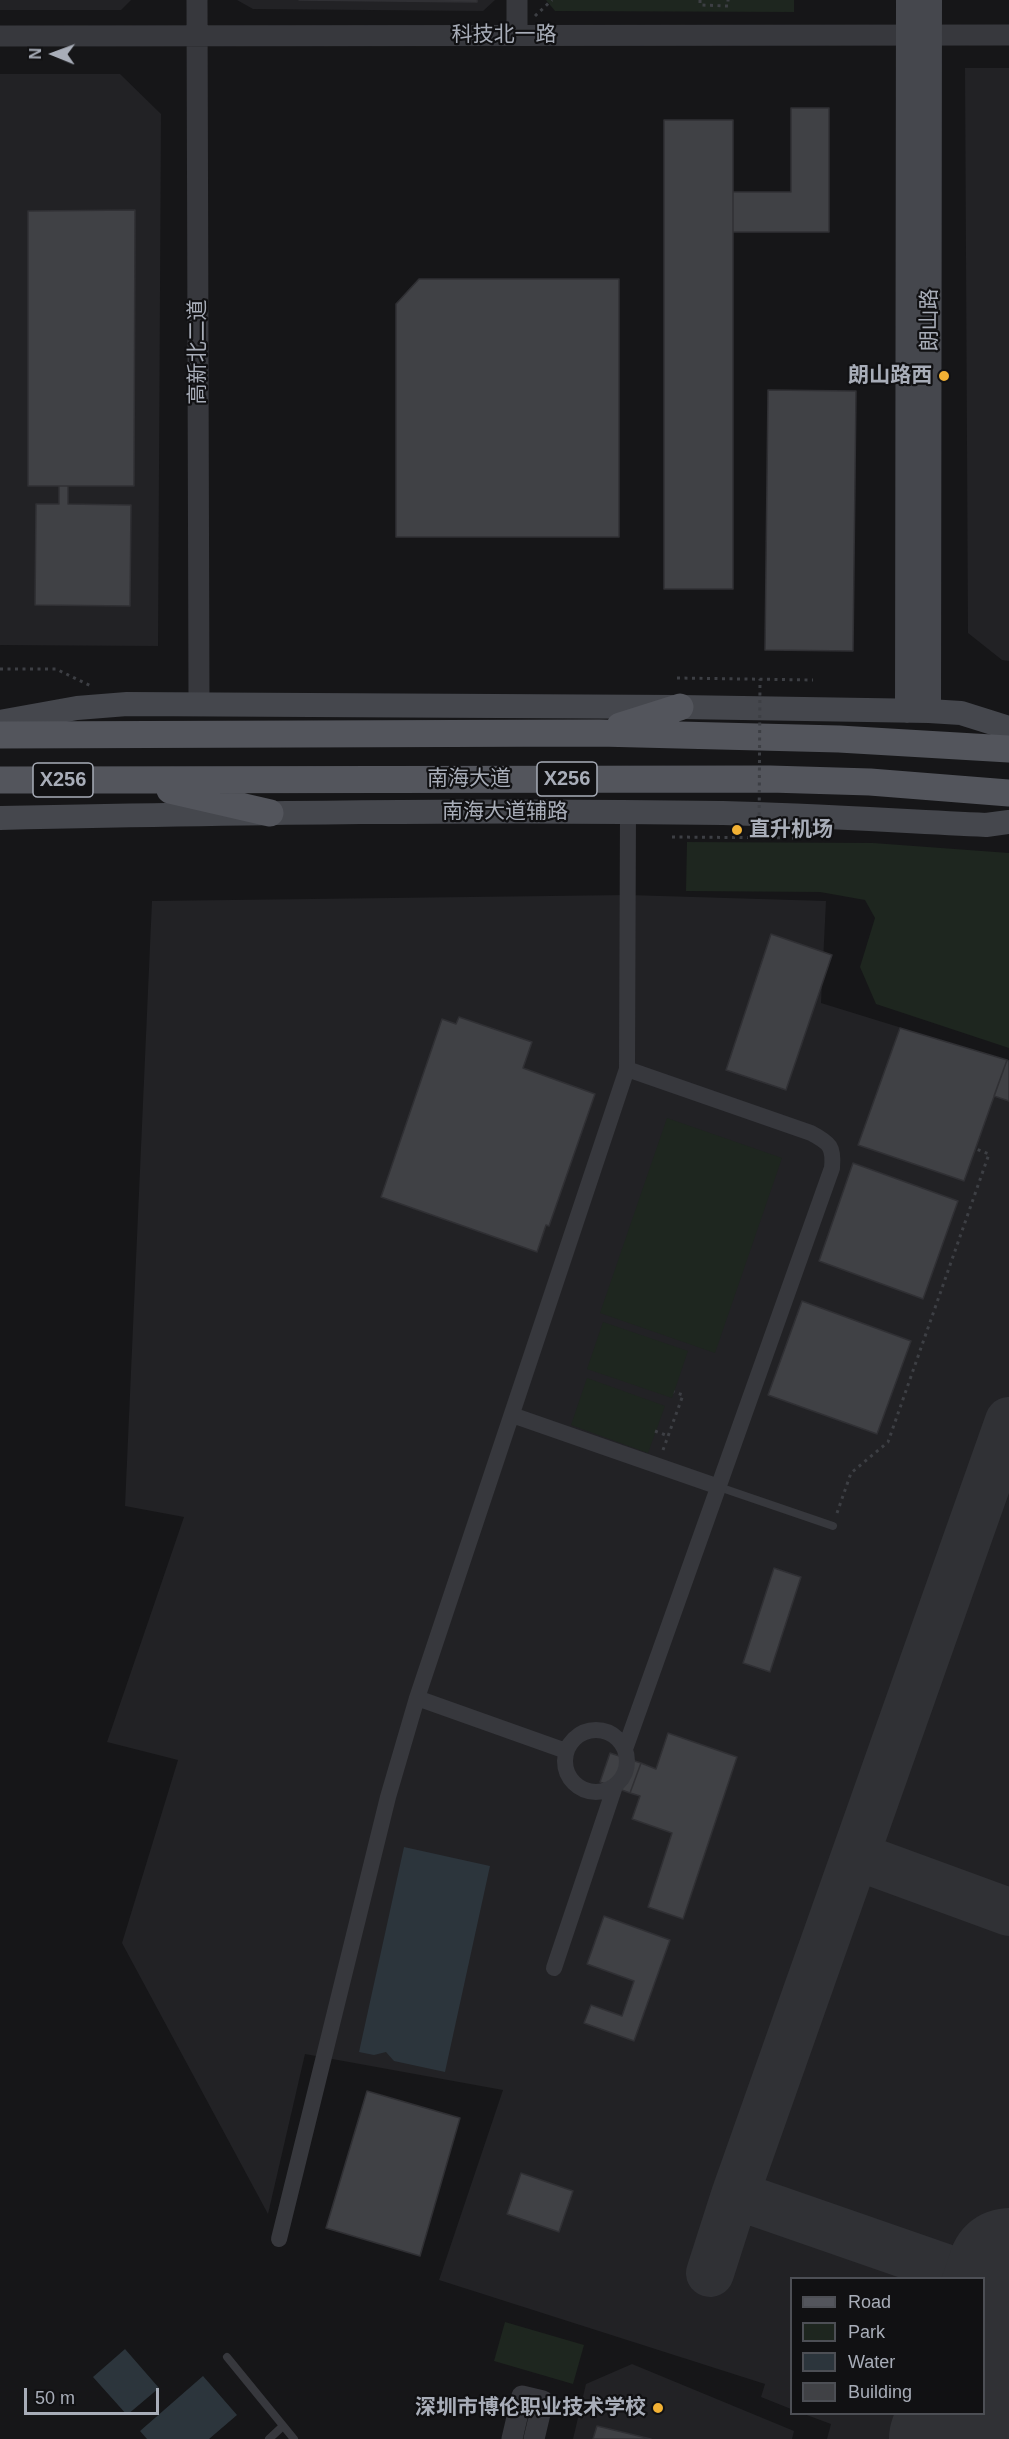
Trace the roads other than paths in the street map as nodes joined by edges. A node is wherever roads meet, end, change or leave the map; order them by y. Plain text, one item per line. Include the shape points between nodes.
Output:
1 (197, 0) edge
2 (517, 0) edge
3 (908, 0) edge
4 (930, 0) edge
5 (517, 34) junction
6 (919, 35) junction
7 (1009, 35) edge
8 (0, 36) edge
9 (197, 36) junction
10 (199, 704) junction
11 (680, 707) junction
12 (918, 711) junction
13 (962, 713) junction
14 (1009, 717) edge
15 (0, 722) edge
16 (1009, 728) edge
17 (599, 733) junction
18 (0, 735) edge
19 (1009, 749) edge
20 (125, 779) junction
21 (3, 782) edge
22 (1009, 793) edge
23 (628, 812) junction
24 (270, 813) junction
25 (0, 818) edge
26 (1001, 825) edge
27 (627, 1069) junction
28 (512, 1415) junction
29 (718, 1487) junction
30 (833, 1526) road end
31 (417, 1698) junction
32 (625, 1749) junction
33 (566, 1752) junction
34 (615, 1786) junction
35 (554, 1968) dead end
36 (279, 2238) dead end
37 (227, 2357) dead end
38 (283, 2426) junction
39 (269, 2439) edge
40 (294, 2439) edge
41 (512, 2439) edge
42 (534, 2439) edge

1 - 9 street, 高新北二道
2 - 5 street
3 - 6 main road, 朗山路
4 - 6 main road, 朗山路
5 - 6 street, 科技北一路
5 - 9 street, 科技北一路
6 - 7 street, 科技北一路
6 - 12 main road, 朗山路
8 - 9 street, 科技北一路
9 - 10 street, 高新北二道
10 - 11 main road
10 - 15 main road via 103,706
11 - 12 main road
11 - 17 main road
12 - 13 main road
13 - 14 street
13 - 16 main road
17 - 18 main road, X256
17 - 19 main road, X256 via 829,738
20 - 21 main road, 南海大道 / X256
20 - 22 main road, 南海大道 / X256 via 770,779
20 - 24 main road
23 - 24 main road, 南海大道辅路
23 - 26 main road, 南海大道辅路
23 - 27 street
24 - 25 main road, 南海大道辅路
27 - 28 street
27 - 29 street via 811,1133 826,1141 833,1154 832,1168
28 - 29 street
28 - 31 street
29 - 30 lane
29 - 32 street
31 - 33 street
31 - 36 street via 388,1797
32 - 33 street via 613,1735 595,1730 577,1736
32 - 34 street via 626,1769
33 - 34 street via 566,1771 578,1787 597,1792
34 - 35 street
37 - 38 lane
38 - 39 lane
38 - 40 lane
41 - 42 street via 522,2396 543,2401

